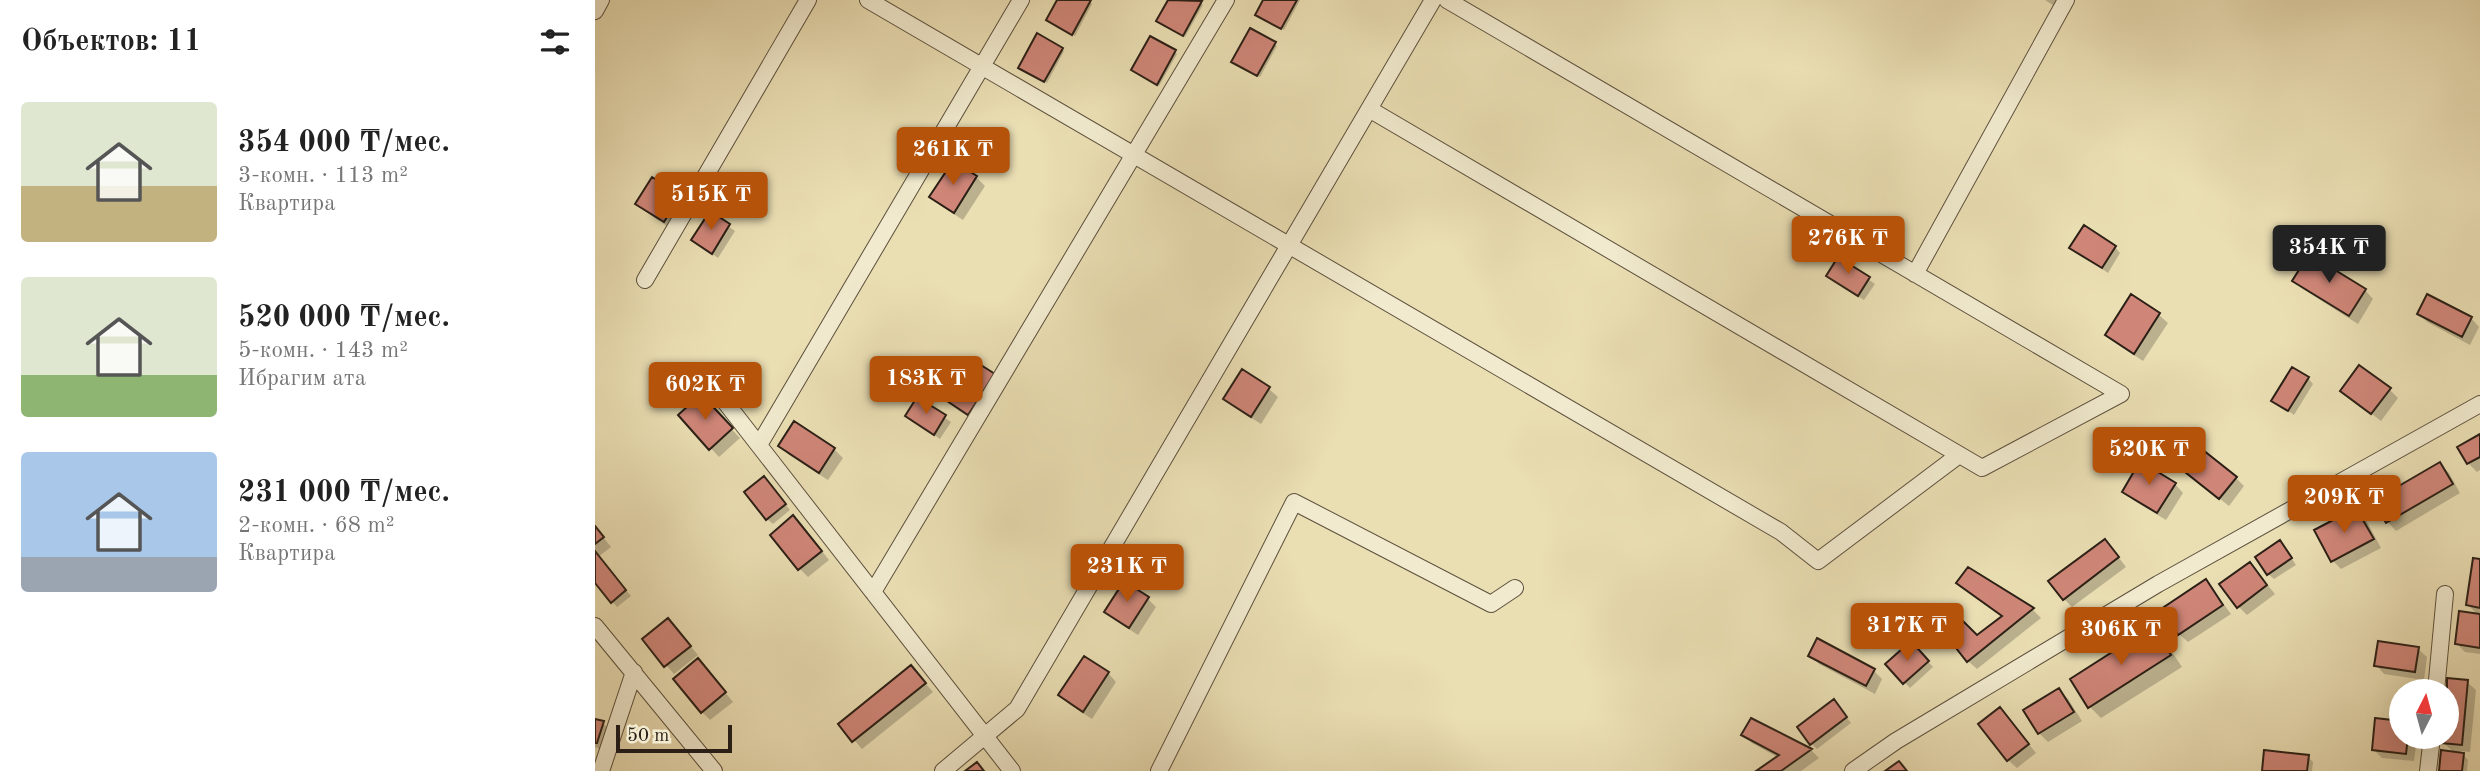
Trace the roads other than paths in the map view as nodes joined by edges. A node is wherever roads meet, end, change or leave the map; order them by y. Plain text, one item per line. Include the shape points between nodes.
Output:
1 (601, 0) edge
2 (807, 0) edge
3 (868, 0) edge
4 (1021, 0) edge
5 (1226, 0) edge
6 (1433, 0) edge
7 (1447, 0) edge
8 (2066, 0) edge
9 (595, 10) edge
10 (982, 66) junction
11 (1369, 109) junction
12 (1134, 155) junction
13 (1290, 245) junction
14 (1915, 274) junction
15 (645, 280) dead end
16 (726, 403) dead end
17 (2480, 404) edge
18 (759, 445) junction
19 (1959, 455) junction
20 (1515, 588) dead end
21 (873, 592) junction
22 (2445, 594) dead end
23 (595, 626) edge
24 (634, 672) junction
25 (2437, 679) edge
26 (985, 736) junction
27 (2430, 749) edge
28 (601, 771) edge
29 (714, 771) edge
30 (943, 771) edge
31 (1012, 771) edge
32 (1159, 771) edge
33 (1853, 771) edge
34 (2428, 771) edge

1 - 9 street
2 - 15 street
3 - 10 street
4 - 10 street
5 - 12 street
6 - 11 street
7 - 14 street
8 - 14 street
10 - 12 street
10 - 18 street
11 - 13 street
11 - 19 street
12 - 13 street
12 - 21 street
13 - 19 street via 1781,532 1818,561
13 - 26 street via 1017,709
14 - 19 street via 2121,394 1982,468
16 - 18 street
17 - 33 street via 2158,584
18 - 21 street
20 - 32 street via 1491,604 1294,502
21 - 26 street
22 - 25 street
23 - 24 street
24 - 28 street
24 - 29 street
26 - 30 street
26 - 31 street
27 - 34 street

